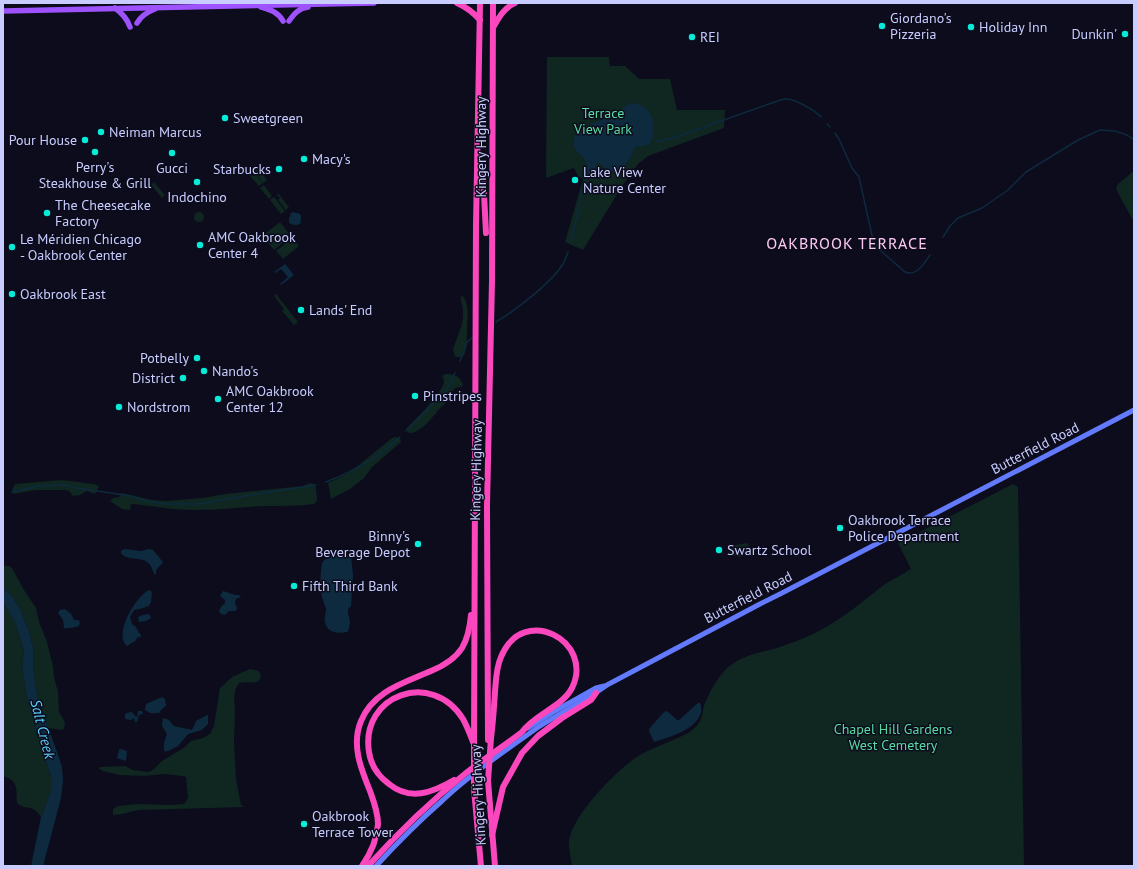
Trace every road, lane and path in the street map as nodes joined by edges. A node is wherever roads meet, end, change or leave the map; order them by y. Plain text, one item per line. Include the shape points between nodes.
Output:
1 (374, 3) edge
2 (457, 3) edge
3 (480, 3) edge
4 (494, 3) edge
5 (515, 3) edge
6 (331, 4) junction
7 (239, 6) junction
8 (115, 8) junction
9 (157, 8) junction
10 (3, 11) edge
11 (480, 20) junction
12 (137, 23) dead end
13 (130, 27) dead end
14 (493, 27) junction
15 (478, 163) junction
16 (486, 233) dead end
17 (1134, 410) edge
18 (475, 552) junction
19 (607, 685) junction
20 (596, 694) junction
21 (522, 732) junction
22 (490, 739) junction
23 (474, 746) junction
24 (465, 774) junction
25 (492, 835) junction
26 (362, 866) edge
27 (368, 866) edge
28 (376, 866) edge
29 (481, 866) edge
30 (494, 866) edge

1 - 6 main road
2 - 11 highway via 473,12
3 - 11 highway, Kingery Highway
4 - 14 highway, Kingery Highway
5 - 14 highway via 506,8
6 - 7 main road
6 - 7 main road via 303,8 286,21 276,12
7 - 9 main road
8 - 9 main road
8 - 10 main road
8 - 13 main road via 125,17
9 - 12 main road via 143,15
11 - 15 highway, Kingery Highway
14 - 22 highway, Kingery Highway via 492,288 487,513
15 - 16 highway via 483,174
15 - 18 highway, Kingery Highway
17 - 19 main road, Butterfield Road
18 - 23 highway, Kingery Highway
18 - 26 highway via 470,624 462,649 441,667 381,695 372,703 362,720 357,737 358,758 376,809 378,824 374,844
19 - 20 main road, Butterfield Road
19 - 21 main road, Butterfield Road via 596,688
20 - 25 highway via 542,733 522,753 503,787
20 - 28 main road, Butterfield Road via 538,727 463,782
21 - 22 highway via 566,696 575,678 575,661 568,647 559,637 545,631 522,633 504,649 497,671
21 - 24 highway, Butterfield Road
22 - 25 highway, Kingery Highway, bridge via 488,781
23 - 24 highway via 466,724 457,711 445,700 423,692 408,693 394,699 379,711 371,725 368,739 370,761 381,778 395,789 412,794 425,793
23 - 29 highway, Kingery Highway, bridge via 474,789
24 - 27 highway, Butterfield Road via 403,830
25 - 30 highway, Kingery Highway

